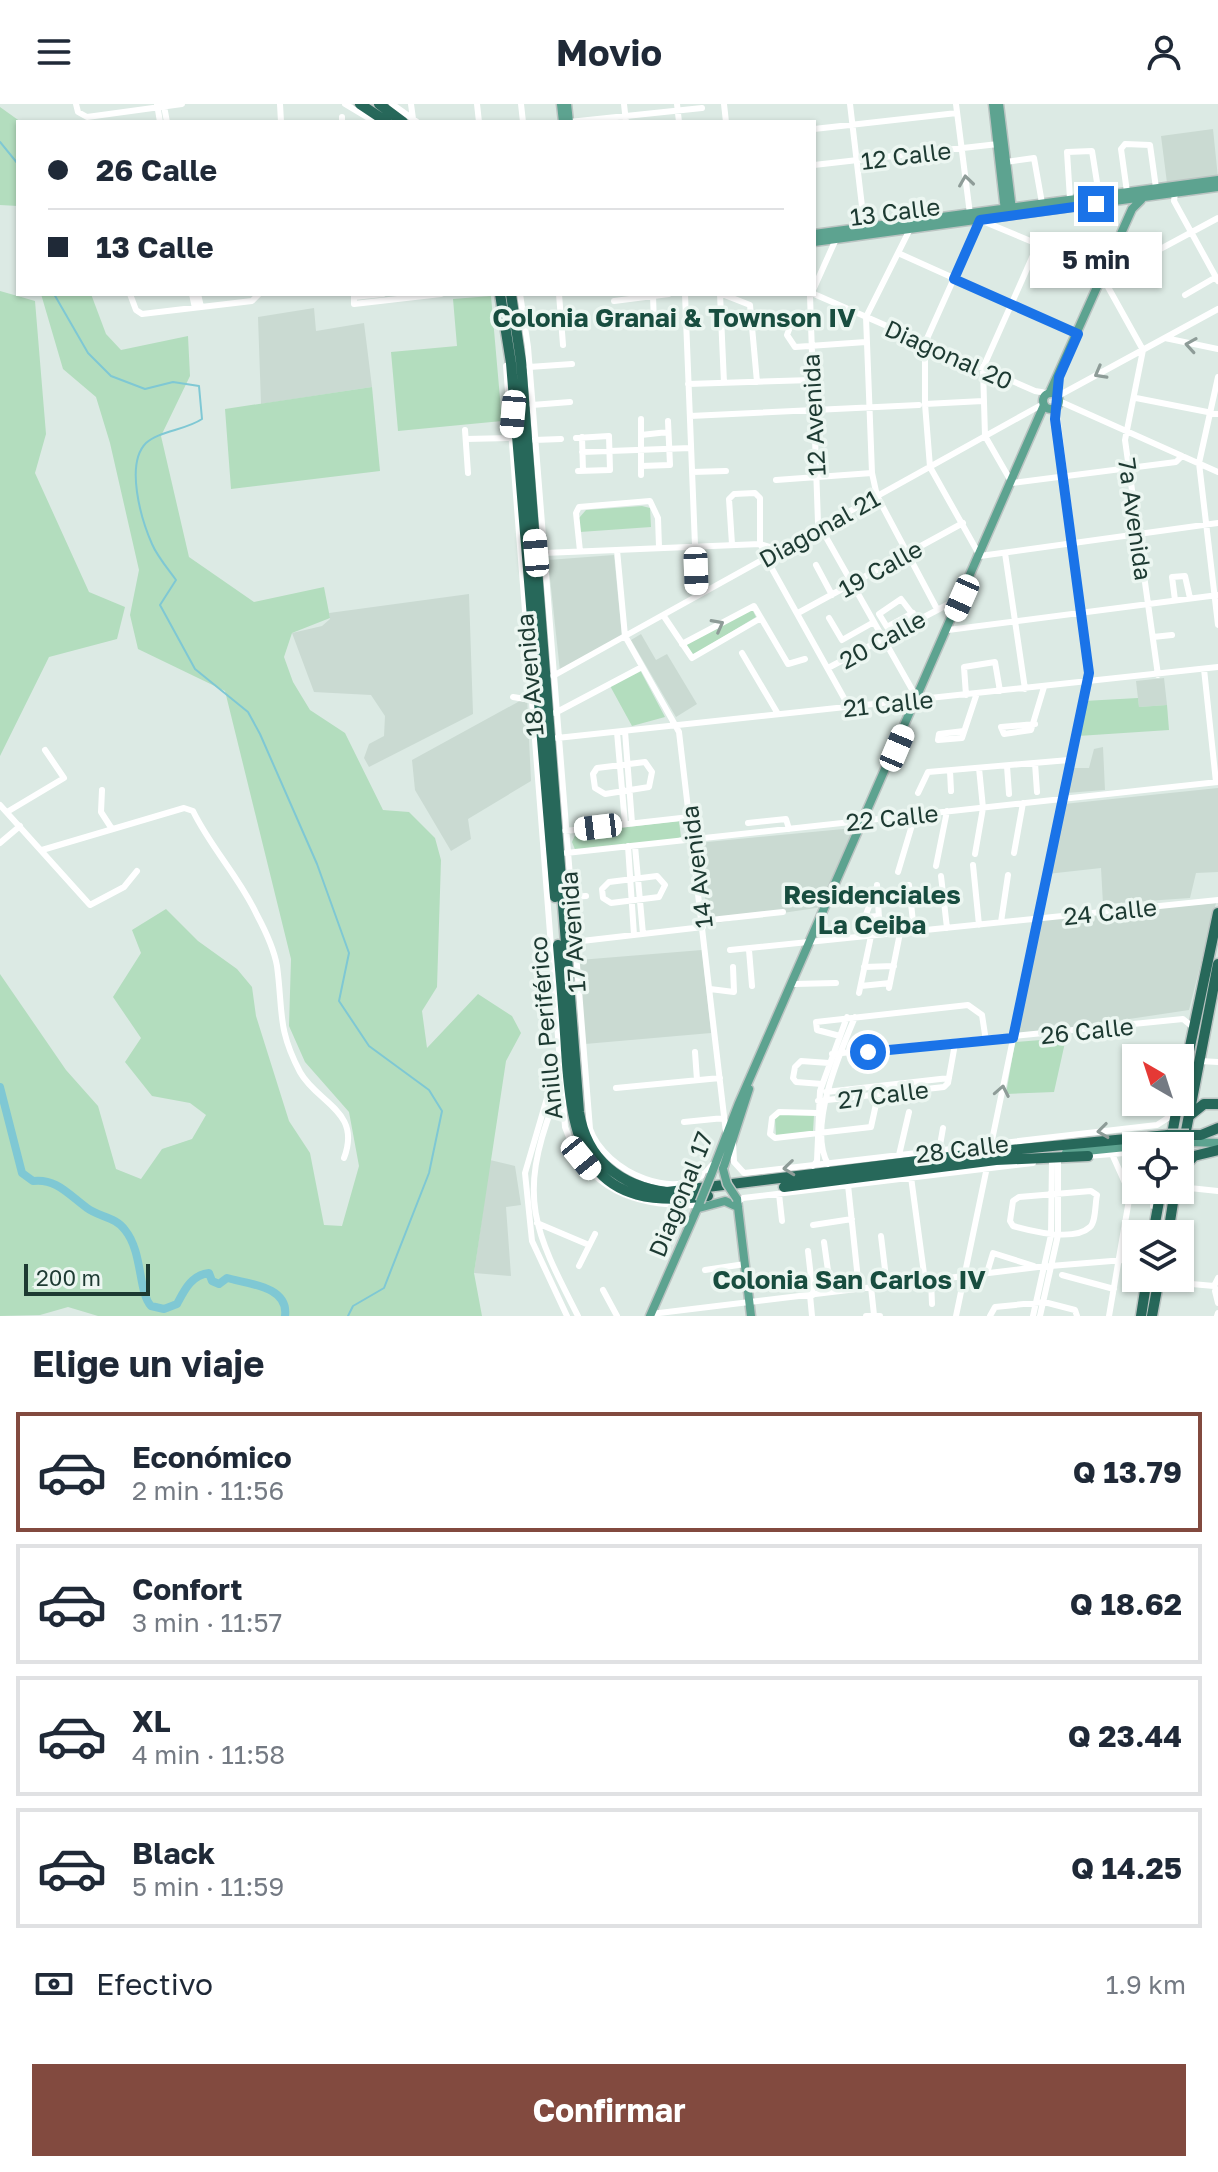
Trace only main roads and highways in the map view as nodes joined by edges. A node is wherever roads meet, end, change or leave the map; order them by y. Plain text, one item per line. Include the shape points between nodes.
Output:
1 (360, 104) edge
2 (369, 104) edge
3 (379, 104) edge
4 (993, 104) edge
5 (999, 104) edge
6 (385, 120) edge
7 (386, 120) edge
8 (409, 120) edge
9 (1218, 180) edge
10 (1218, 187) edge
11 (1149, 197) junction
12 (1009, 212) junction
13 (865, 231) junction
14 (816, 234) edge
15 (816, 242) edge
16 (498, 296) edge
17 (511, 296) edge
18 (1030, 411) road end
19 (513, 414) junction
20 (1038, 421) junction
21 (510, 441) road end
22 (528, 460) junction
23 (538, 488) road end
24 (519, 557) road end
25 (528, 590) junction
26 (551, 649) road end
27 (550, 680) junction
28 (544, 754) junction
29 (538, 784) road end
30 (562, 910) junction
31 (1218, 913) edge
32 (573, 942) road end
33 (1218, 964) edge
34 (553, 994) road end
35 (1214, 1000) edge
36 (564, 1024) junction
37 (581, 1043) road end
38 (1191, 1044) edge
39 (749, 1088) junction
40 (577, 1095) junction
41 (1218, 1104) edge
42 (1188, 1118) junction
43 (1218, 1128) edge
44 (1185, 1132) edge
45 (730, 1135) junction
46 (1201, 1135) junction
47 (1218, 1136) edge
48 (1194, 1137) edge
49 (1194, 1139) edge
50 (1218, 1143) edge
51 (991, 1145) road end
52 (1122, 1146) edge
53 (1218, 1150) edge
54 (1041, 1152) junction
55 (593, 1153) junction
56 (1088, 1156) road end
57 (1194, 1157) edge
58 (876, 1158) road end
59 (937, 1167) junction
60 (847, 1171) junction
61 (955, 1172) road end
62 (887, 1174) junction
63 (712, 1179) junction
64 (727, 1184) junction
65 (832, 1188) road end
66 (738, 1203) junction
67 (686, 1206) road end
68 (698, 1206) junction
69 (692, 1220) junction
70 (1147, 1292) edge
71 (1152, 1292) edge
72 (650, 1315) edge
73 (751, 1316) edge
74 (1138, 1316) edge
75 (1152, 1316) edge

1 - 6 highway
2 - 7 highway
3 - 8 highway
4 - 12 main road
5 - 12 main road
9 - 12 main road, 13 Calle
10 - 11 main road, 13 Calle
11 - 12 main road, 13 Calle
11 - 20 main road, Diagonal 17 via 1132,209
12 - 13 main road, 13 Calle
12 - 13 main road, 13 Calle via 980,220
13 - 14 main road, 13 Calle
13 - 15 main road, 13 Calle
16 - 19 highway, Anillo Periférico via 509,340
17 - 22 highway, Anillo Periférico
18 - 20 main road
19 - 21 highway
19 - 25 highway, Anillo Periférico
20 - 39 main road, Diagonal 17
22 - 23 highway
22 - 27 highway, Anillo Periférico
24 - 25 highway
25 - 28 highway, Anillo Periférico
26 - 27 highway
27 - 30 highway, Anillo Periférico
28 - 29 highway
28 - 36 highway, Anillo Periférico
30 - 32 highway
30 - 40 highway, Anillo Periférico
31 - 38 highway
33 - 35 highway
34 - 36 highway
35 - 42 highway
36 - 62 highway, Anillo Periférico via 571,1114 580,1145 599,1171 633,1194 668,1200
37 - 40 highway
39 - 45 main road, Diagonal 17
39 - 45 main road, Diagonal 17 via 727,1116
40 - 55 highway, Anillo Periférico via 582,1129
41 - 42 highway via 1204,1104
42 - 44 highway
43 - 46 highway
45 - 63 main road, Diagonal 17
45 - 64 main road, Diagonal 17, bridge via 723,1169
46 - 47 main road, Anillo Periférico
46 - 48 highway, Anillo Periférico
49 - 50 main road, Anillo Periférico
51 - 54 highway
52 - 54 highway, Anillo Periférico
53 - 57 highway
54 - 56 highway
54 - 59 highway, Anillo Periférico
54 - 60 highway, Anillo Periférico
55 - 60 highway, Anillo Periférico via 632,1185 667,1192
55 - 63 highway via 620,1173 650,1185
58 - 60 highway
59 - 61 highway
59 - 62 highway, Anillo Periférico
62 - 65 highway
63 - 64 highway, bridge
63 - 68 main road, Diagonal 17, bridge
64 - 66 main road, Diagonal 17, bridge
66 - 68 main road
66 - 73 main road
67 - 69 main road
68 - 69 main road, Diagonal 17
69 - 72 main road, Diagonal 17
70 - 74 highway
71 - 75 highway

